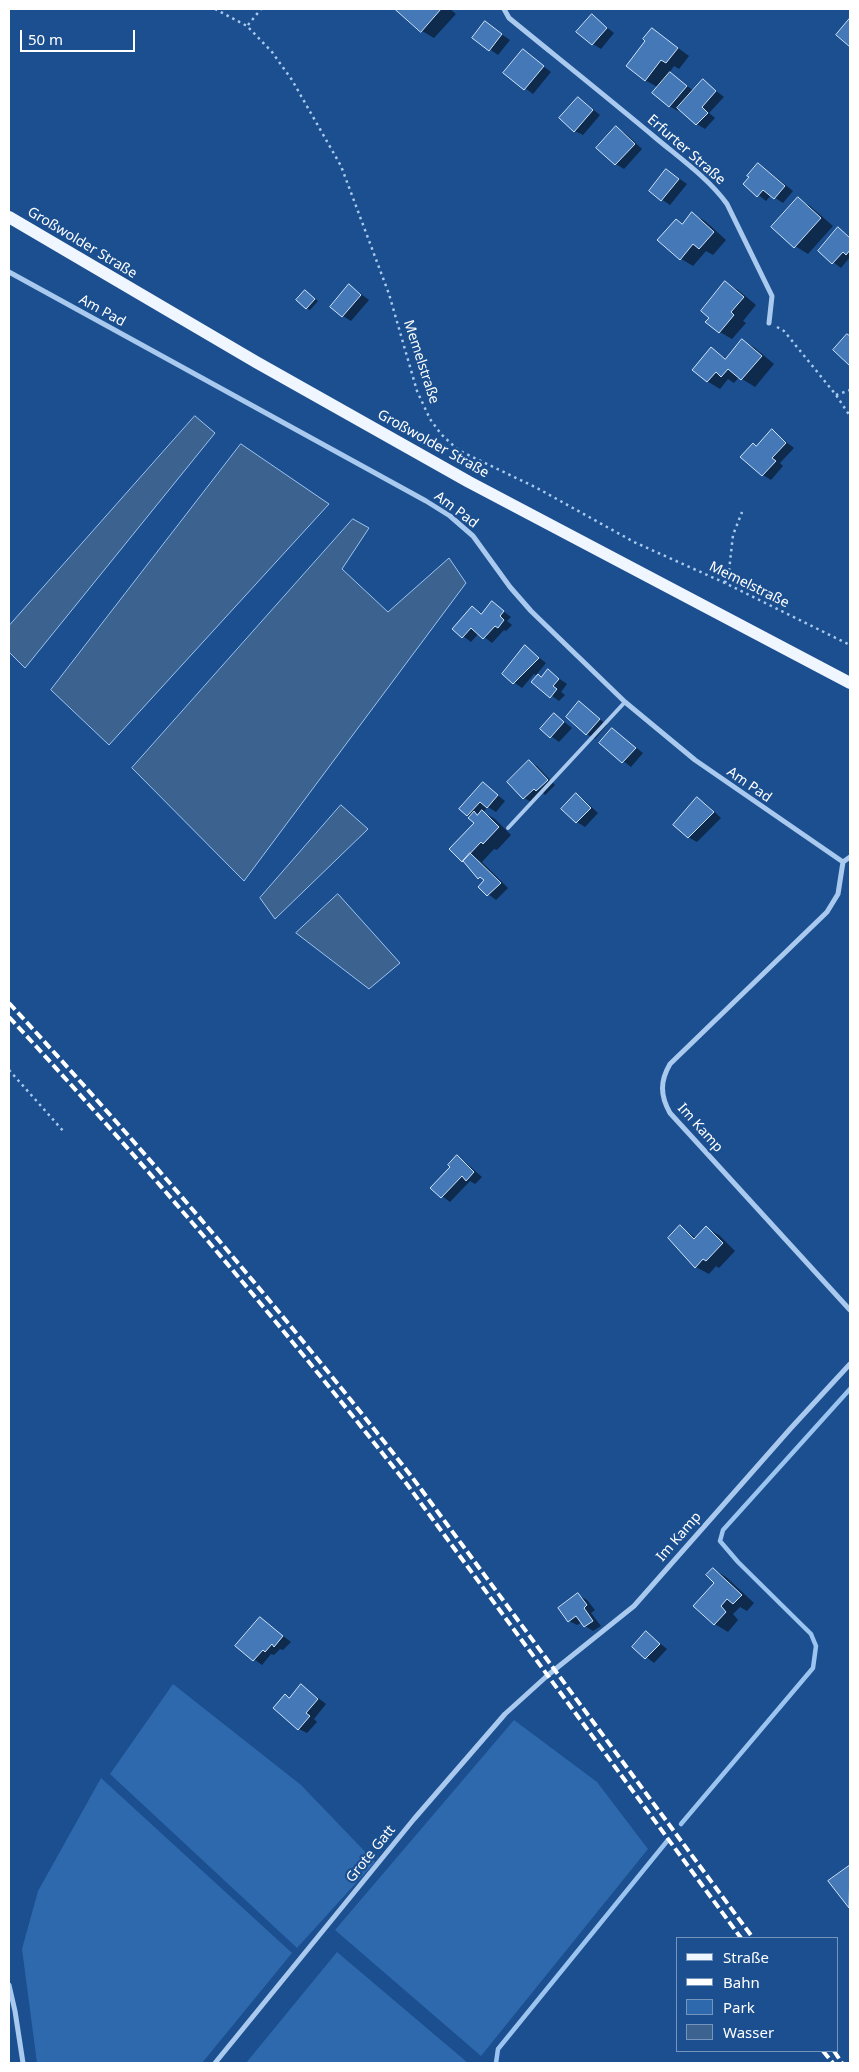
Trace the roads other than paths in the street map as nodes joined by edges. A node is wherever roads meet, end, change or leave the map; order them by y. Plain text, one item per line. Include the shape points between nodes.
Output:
1 (504, 9) edge
2 (9, 217) edge
3 (9, 272) edge
4 (769, 323) road end
5 (850, 683) edge
6 (625, 702) junction
7 (508, 828) dead end
8 (850, 857) edge
9 (843, 862) junction
10 (850, 1310) edge
11 (850, 1364) edge
12 (556, 1670) joint
13 (9, 1984) edge
14 (23, 2063) edge
15 (215, 2063) edge

1 - 4 street, Erfurter Straße via 508,18 627,113 720,195 772,296
2 - 5 main road, Großwolder Straße via 469,482
3 - 6 street, Am Pad via 450,516 473,536 531,611
6 - 7 lane
6 - 9 street, Am Pad via 695,760
8 - 9 street
9 - 10 street, Im Kamp via 838,894 827,912 670,1064 662,1082 662,1094 670,1113
11 - 12 street, Im Kamp via 634,1606
12 - 15 street, Grote Gatt via 506,1714 462,1763
13 - 14 street

